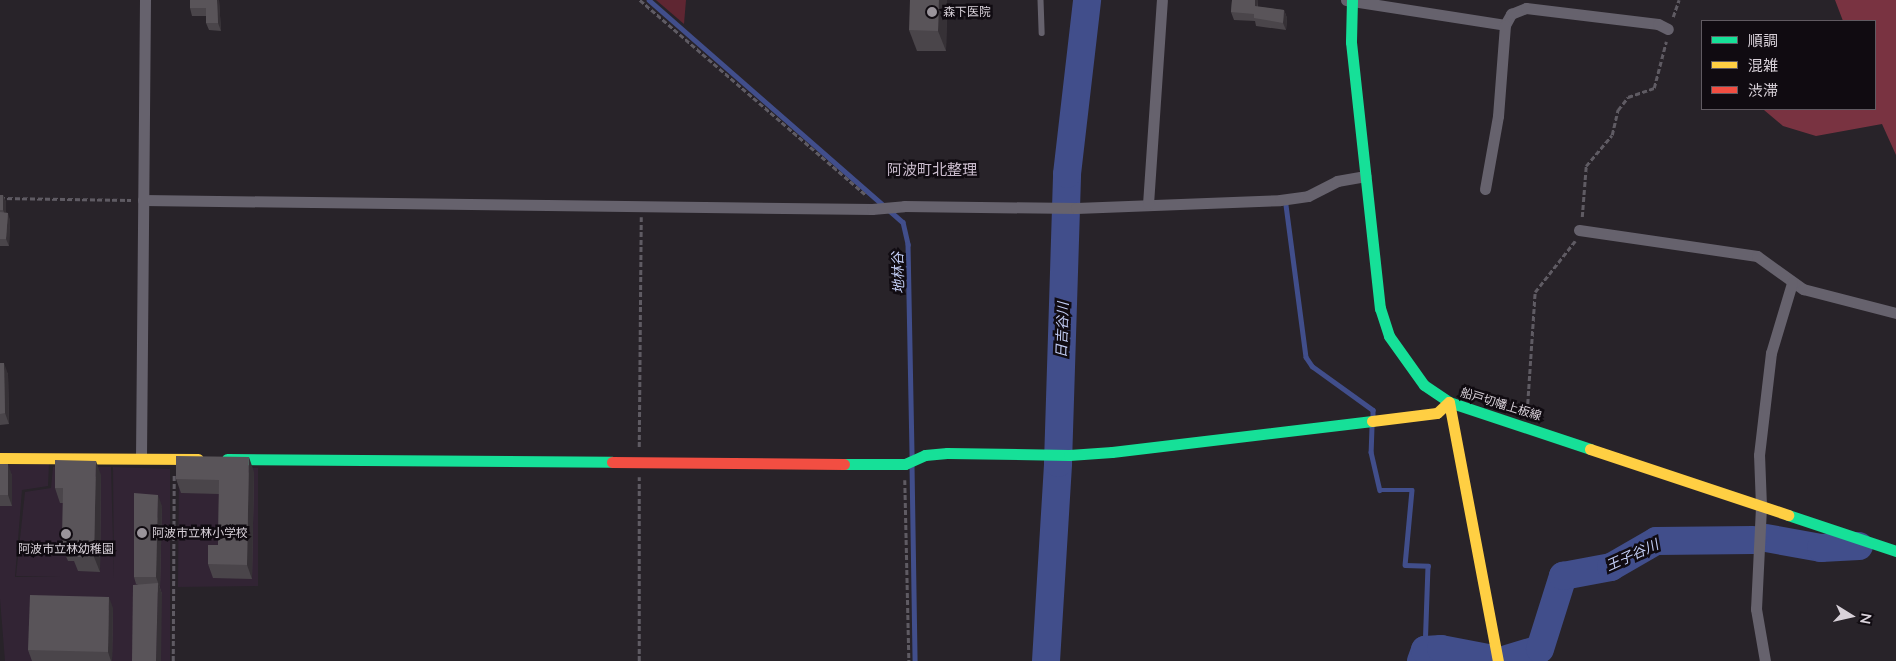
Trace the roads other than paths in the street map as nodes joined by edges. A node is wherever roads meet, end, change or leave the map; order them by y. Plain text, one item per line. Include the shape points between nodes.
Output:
1 (145, 0) edge
2 (1041, 0) edge
3 (1162, 0) edge
4 (1350, 0) edge
5 (1505, 25) junction
6 (1668, 29) road end
7 (1042, 33) dead end
8 (1366, 176) junction
9 (1485, 189) dead end
10 (143, 200) junction
11 (1148, 204) junction
12 (1579, 230) road end
13 (1792, 283) junction
14 (1896, 313) edge
15 (1449, 402) junction
16 (0, 458) edge
17 (141, 458) junction
18 (1762, 506) junction
19 (1896, 551) edge
20 (1498, 661) edge
21 (1765, 661) edge

1 - 10 street
2 - 7 lane
3 - 11 street
4 - 5 street
4 - 8 street, 船戸切幡上板線 via 1351,42
5 - 6 street via 1511,14 1526,8 1658,24
5 - 9 street via 1498,116
8 - 11 street via 1337,181 1308,196 1280,200
8 - 15 street, 船戸切幡上板線 via 1380,308 1389,336 1424,386
10 - 11 street via 872,209 1076,208
10 - 17 street
12 - 13 street via 1757,256
13 - 14 street via 1803,289
13 - 18 street via 1771,353 1759,455
15 - 17 street via 1437,413 1069,455 948,453 910,461 639,462
15 - 18 street, 船戸切幡上板線
15 - 20 street
16 - 17 street
18 - 19 street, 船戸切幡上板線
18 - 21 street via 1756,609

